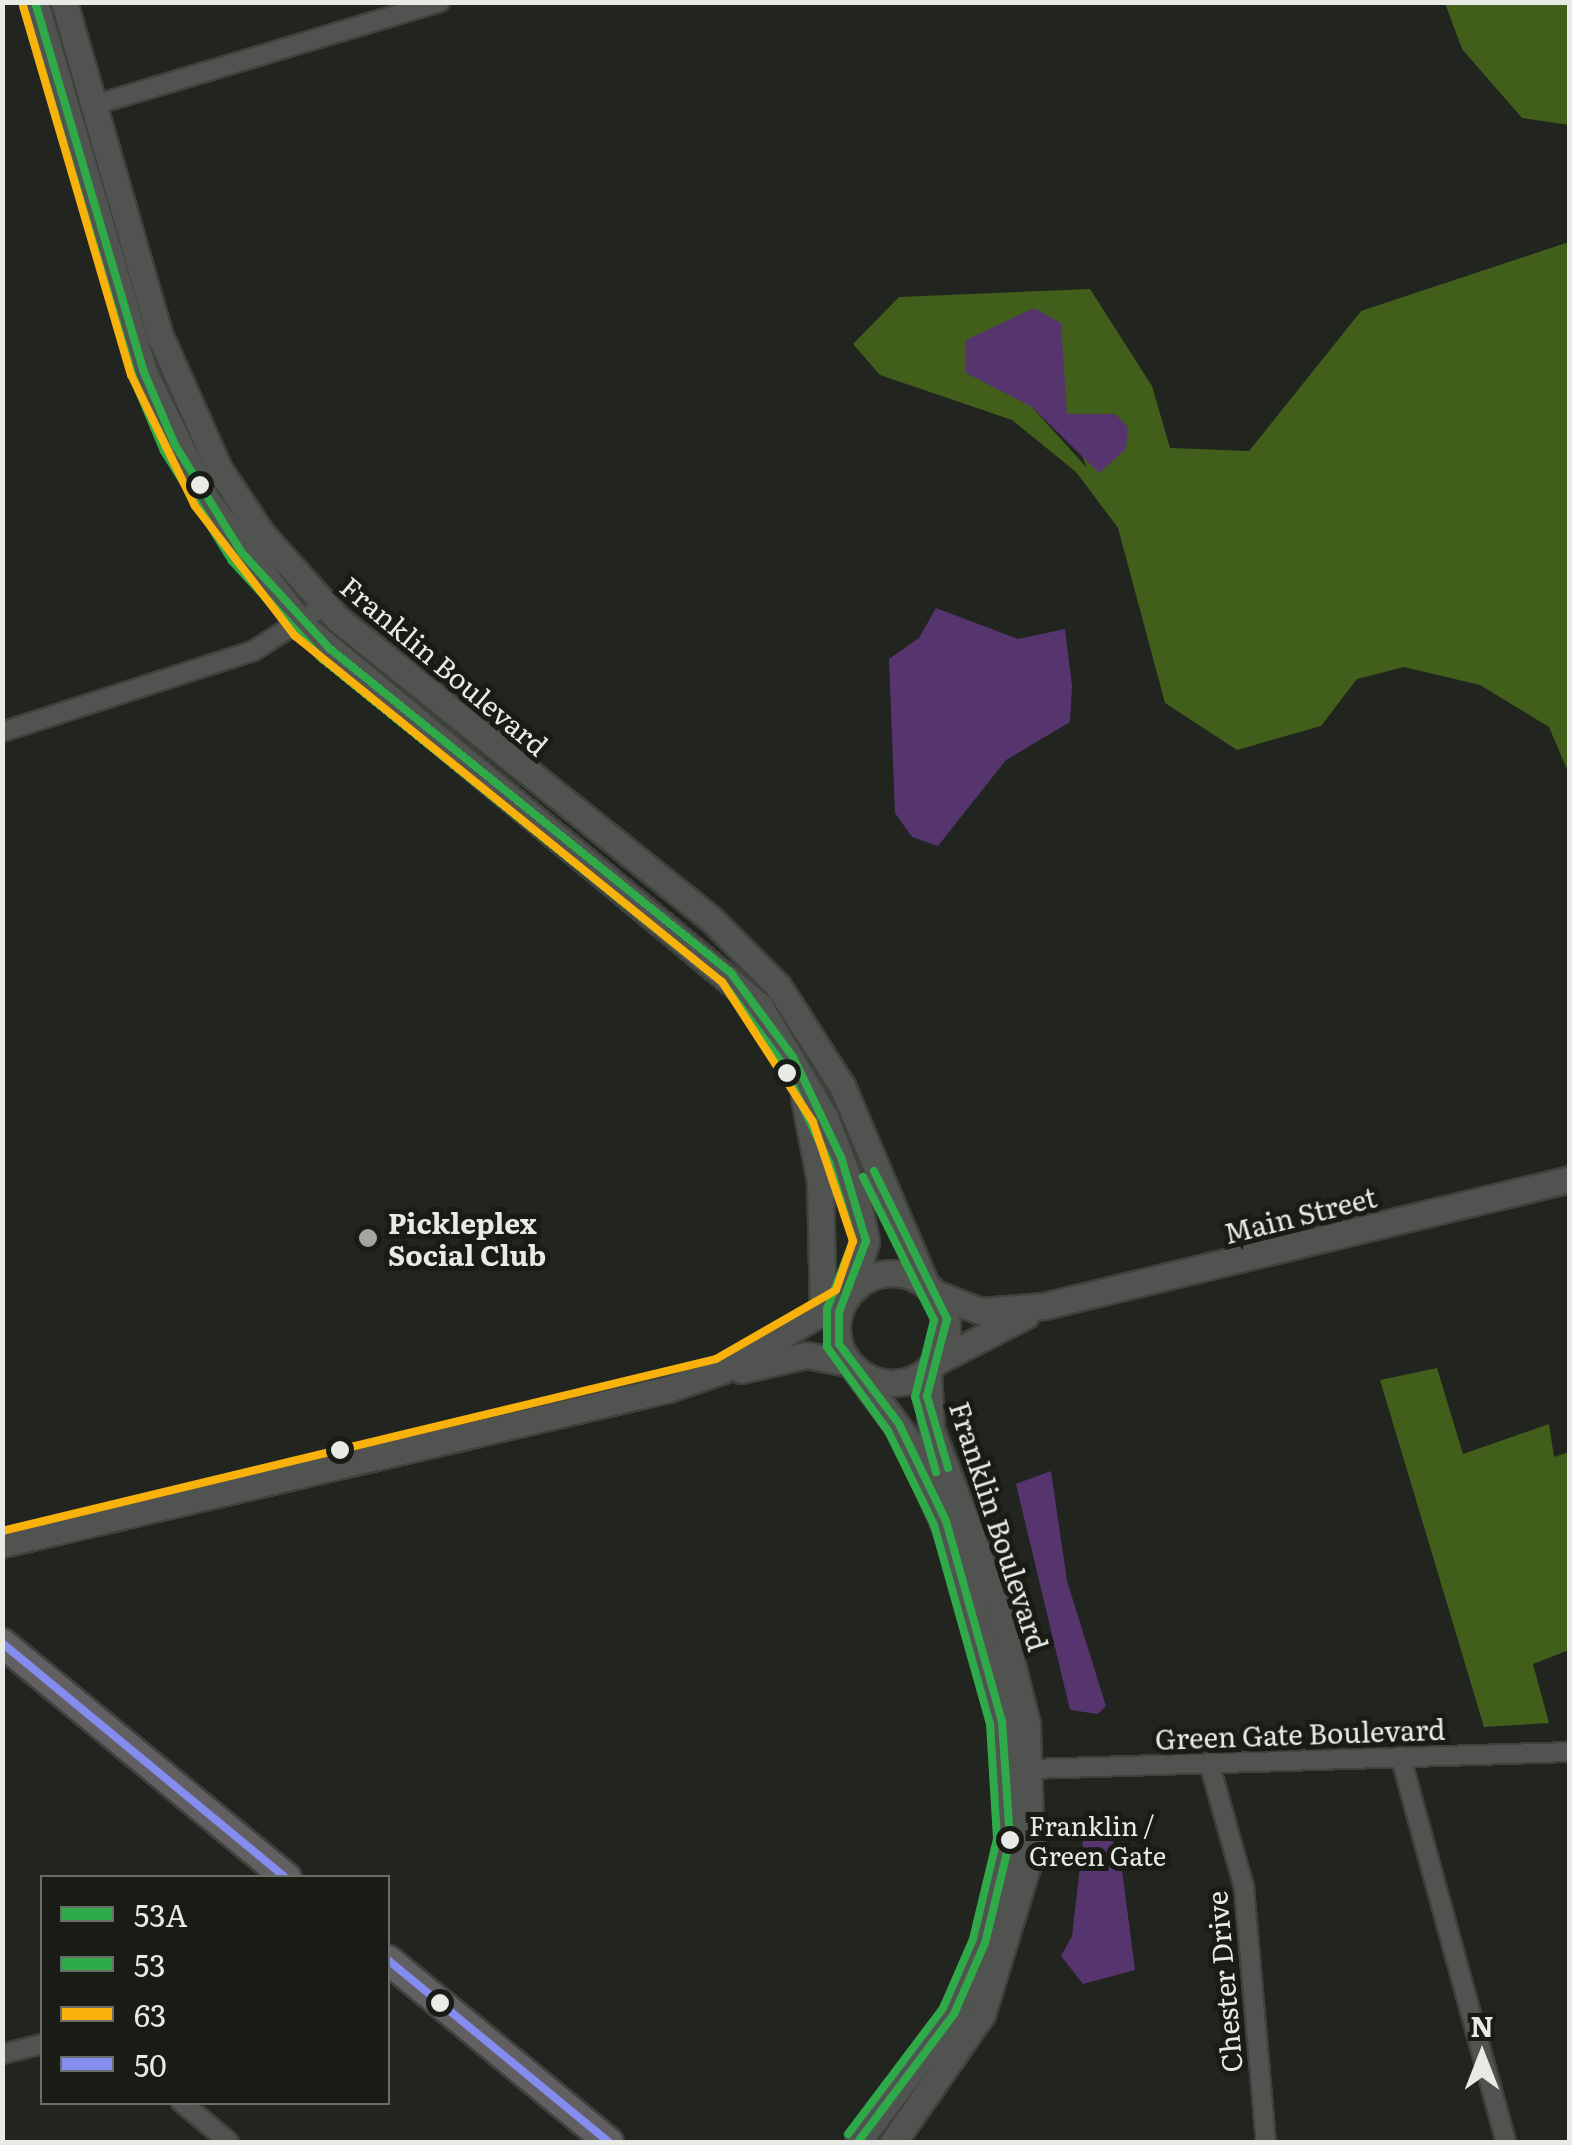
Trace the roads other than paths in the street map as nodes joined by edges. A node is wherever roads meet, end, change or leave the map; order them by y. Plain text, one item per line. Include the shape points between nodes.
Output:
1 (35, 2) edge
2 (64, 2) edge
3 (440, 2) edge
4 (94, 106) junction
5 (324, 606) junction
6 (303, 626) junction
7 (2, 732) edge
8 (794, 1057) junction
9 (1570, 1180) edge
10 (930, 1289) junction
11 (849, 1294) junction
12 (1044, 1306) junction
13 (823, 1312) junction
14 (932, 1366) junction
15 (852, 1367) junction
16 (721, 1372) junction
17 (2, 1544) edge
18 (2, 1643) edge
19 (1570, 1752) edge
20 (1402, 1758) junction
21 (1210, 1762) junction
22 (1032, 1769) junction
23 (283, 1875) edge
24 (390, 1962) edge
25 (40, 2044) edge
26 (2, 2054) edge
27 (185, 2105) edge
28 (228, 2142) edge
29 (609, 2142) edge
30 (858, 2142) edge
31 (893, 2142) edge
32 (1266, 2142) edge
33 (1506, 2142) edge

1 - 6 main road, Franklin Boulevard via 156,400 206,499
2 - 4 main road, Franklin Boulevard
3 - 4 street
4 - 5 main road, Franklin Boulevard via 182,394 261,533
5 - 6 street
5 - 10 main road, Franklin Boulevard via 710,918 778,986 842,1086
6 - 7 street via 224,662
6 - 8 main road, Franklin Boulevard via 732,973
8 - 11 main road, Franklin Boulevard via 864,1224
8 - 13 main road via 818,1166
9 - 12 main road, Main Street
10 - 11 main road via 890,1274
10 - 12 main road, Main Street via 980,1311
10 - 14 main road via 947,1320
11 - 13 main road
11 - 15 main road via 837,1328
12 - 14 main road, Main Street
13 - 16 main road
14 - 15 main road via 900,1383
14 - 22 main road, Franklin Boulevard via 932,1430 996,1601
15 - 16 main road via 806,1355
15 - 30 main road, Franklin Boulevard via 909,1442 955,1549 1002,1722 1010,1840 985,1943 954,2014
16 - 17 main road
18 - 23 main road
19 - 20 street, Green Gate Boulevard
20 - 21 street, Green Gate Boulevard
20 - 33 street
21 - 22 street, Green Gate Boulevard
21 - 32 street, Chester Drive via 1244,1888
22 - 31 main road, Franklin Boulevard via 1031,1854 1000,1973 959,2055
24 - 29 main road
25 - 26 street
27 - 28 street

